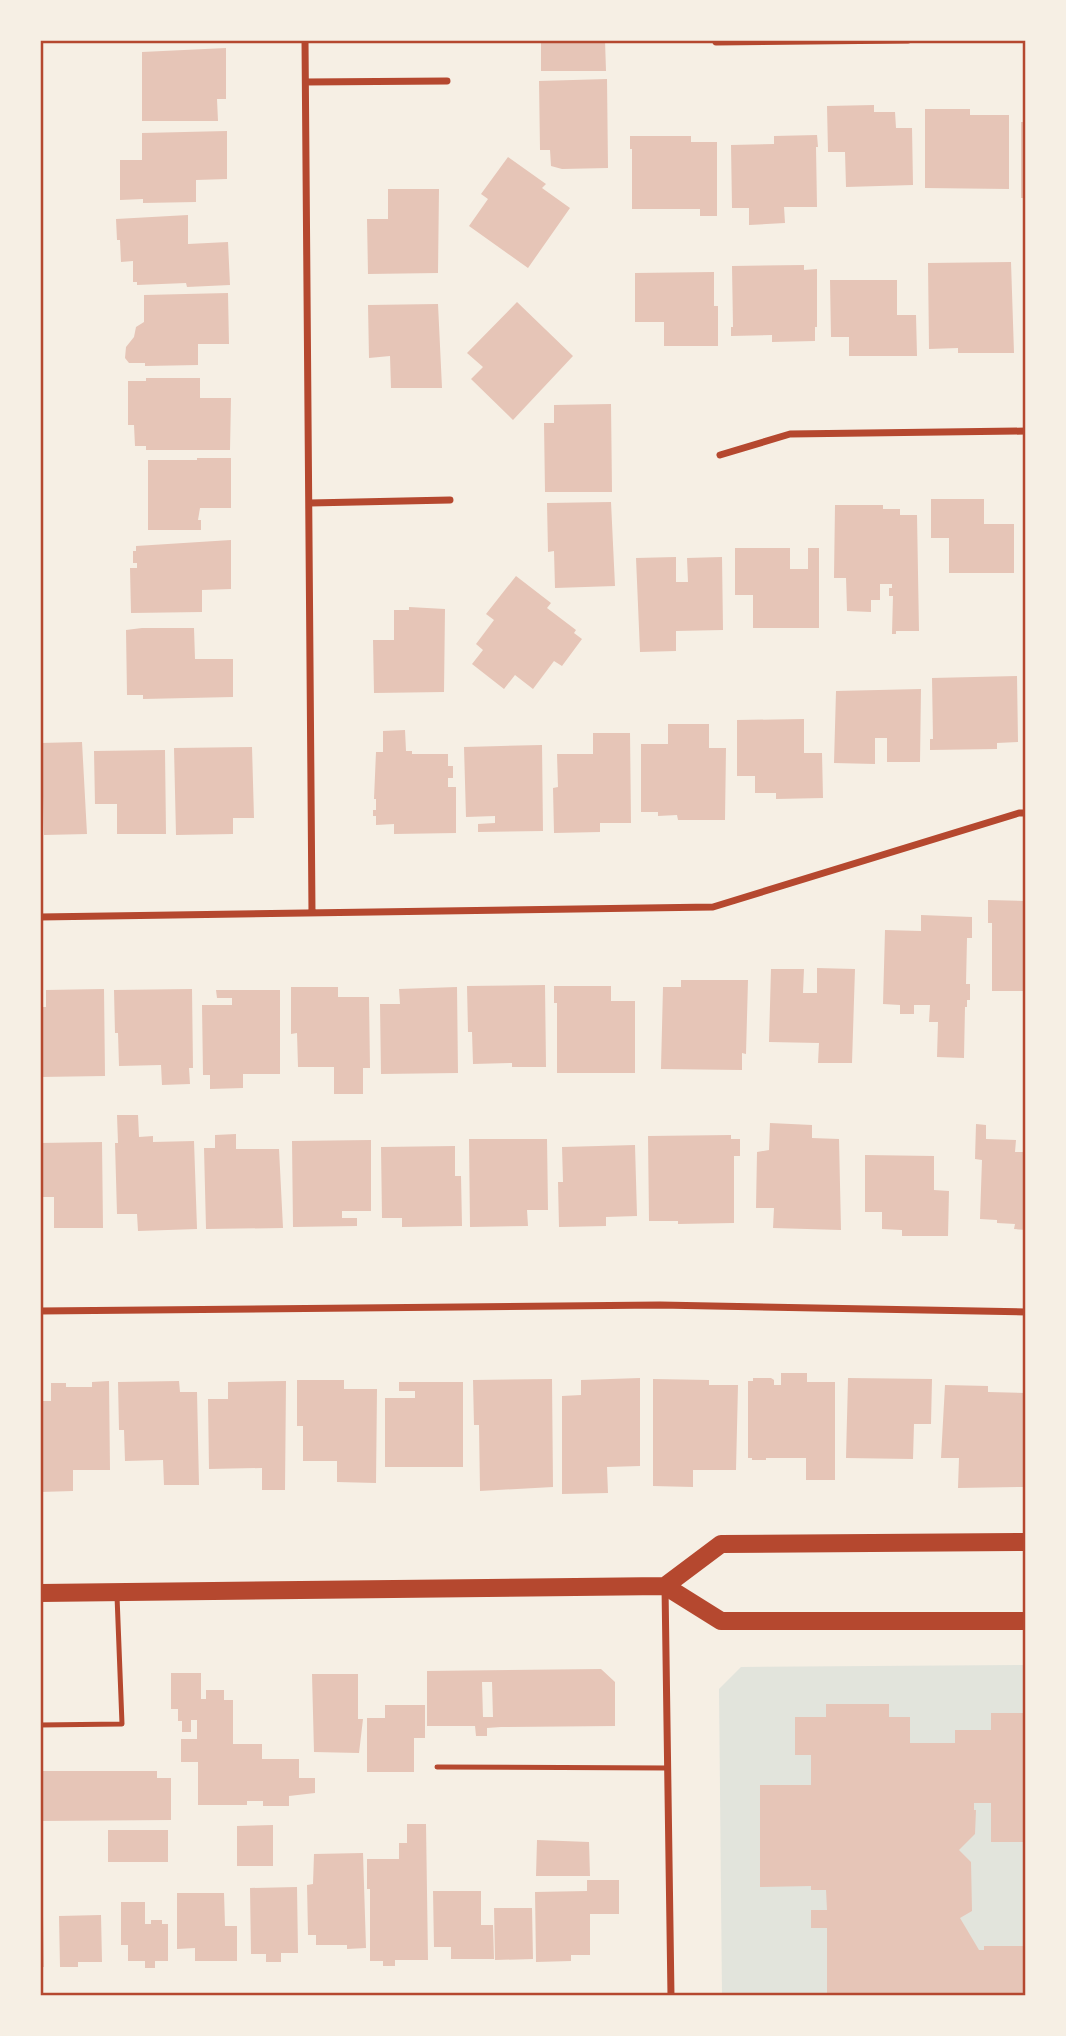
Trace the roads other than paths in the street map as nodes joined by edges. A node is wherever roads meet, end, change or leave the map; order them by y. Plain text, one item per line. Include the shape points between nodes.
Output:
1 (305, 40) edge
2 (908, 40) edge
3 (716, 42) edge
4 (447, 81) dead end
5 (306, 82) junction
6 (1026, 431) edge
7 (720, 455) dead end
8 (450, 500) dead end
9 (310, 503) junction
10 (1026, 813) edge
11 (312, 913) junction
12 (40, 917) edge
13 (40, 1311) edge
14 (1026, 1312) edge
15 (1026, 1542) edge
16 (665, 1586) junction
17 (117, 1592) junction
18 (40, 1593) edge
19 (1026, 1621) edge
20 (40, 1725) edge
21 (437, 1767) dead end
22 (668, 1768) junction
23 (671, 1996) edge

1 - 5 street
2 - 3 street
4 - 5 street
5 - 9 street
6 - 7 street via 790,435
8 - 9 street
9 - 11 street
10 - 11 street via 713,907
11 - 12 street
13 - 14 street via 660,1305
15 - 16 main road via 721,1544
16 - 17 main road
16 - 19 main road via 721,1621
16 - 22 street
17 - 18 main road
17 - 20 lane via 122,1724
21 - 22 lane
22 - 23 street

